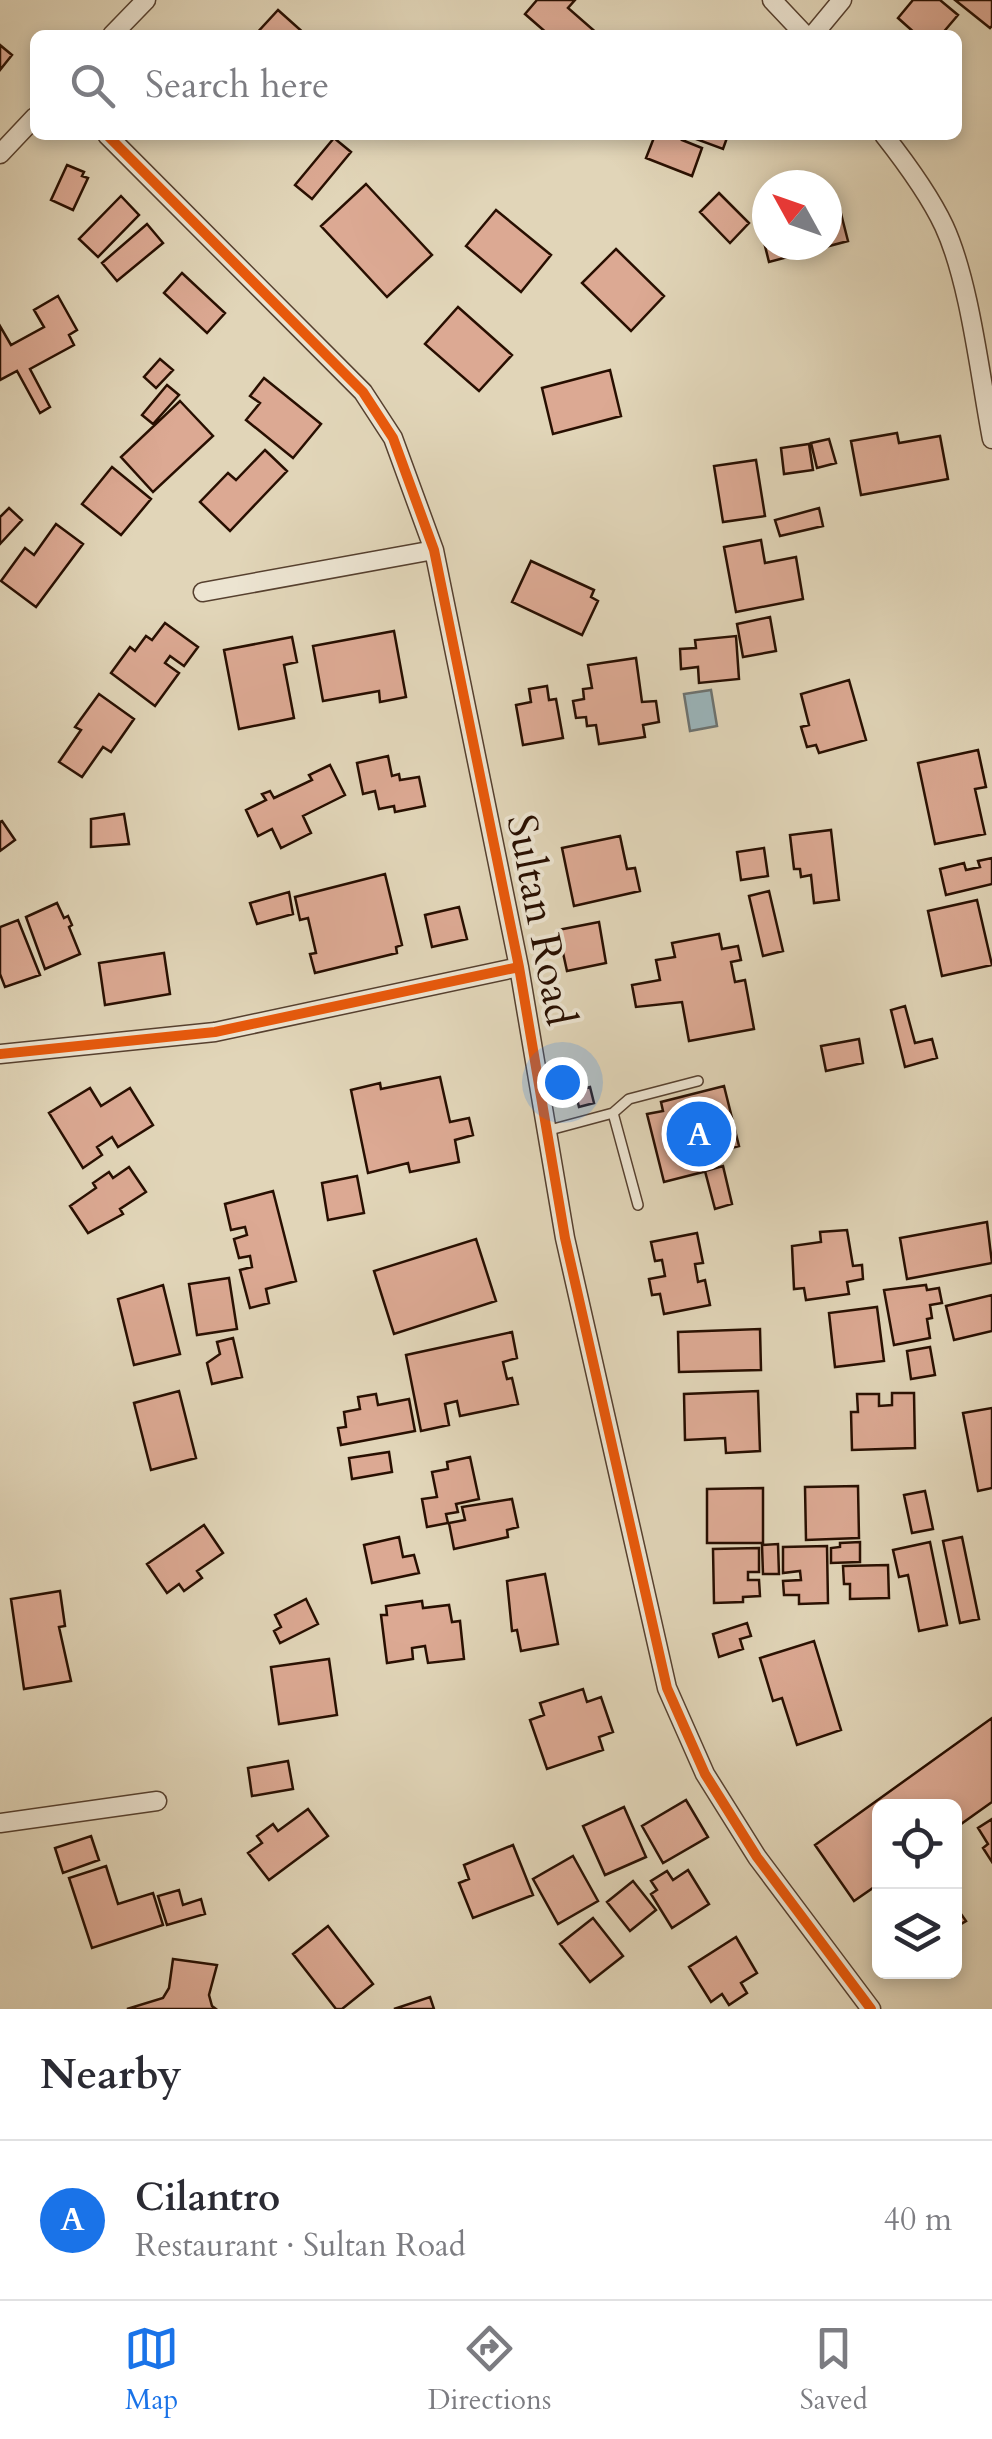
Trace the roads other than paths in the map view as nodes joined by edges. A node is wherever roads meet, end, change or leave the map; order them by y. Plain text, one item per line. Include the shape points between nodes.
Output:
1 (146, 0) edge
2 (772, 0) edge
3 (842, 0) edge
4 (117, 30) edge
5 (800, 30) edge
6 (817, 30) edge
7 (30, 122) edge
8 (113, 140) edge
9 (887, 140) edge
10 (0, 154) edge
11 (992, 439) edge
12 (434, 550) junction
13 (203, 592) dead end
14 (519, 967) junction
15 (0, 1034) edge
16 (5, 1053) edge
17 (698, 1081) dead end
18 (614, 1113) junction
19 (546, 1131) junction
20 (638, 1205) dead end
21 (157, 1801) dead end
22 (0, 1823) edge
23 (871, 2009) edge

1 - 4 street
2 - 5 street
3 - 6 street
7 - 10 street
8 - 12 street, Sultan Road via 363,392 393,438
9 - 11 street via 944,226
12 - 13 street
12 - 14 street, Sultan Road
14 - 16 street via 215,1032
14 - 19 street, Sultan Road
15 - 16 street
17 - 18 lane via 629,1100
18 - 19 lane
18 - 20 lane
19 - 23 street, Sultan Road via 667,1688 705,1774 756,1856
21 - 22 street

